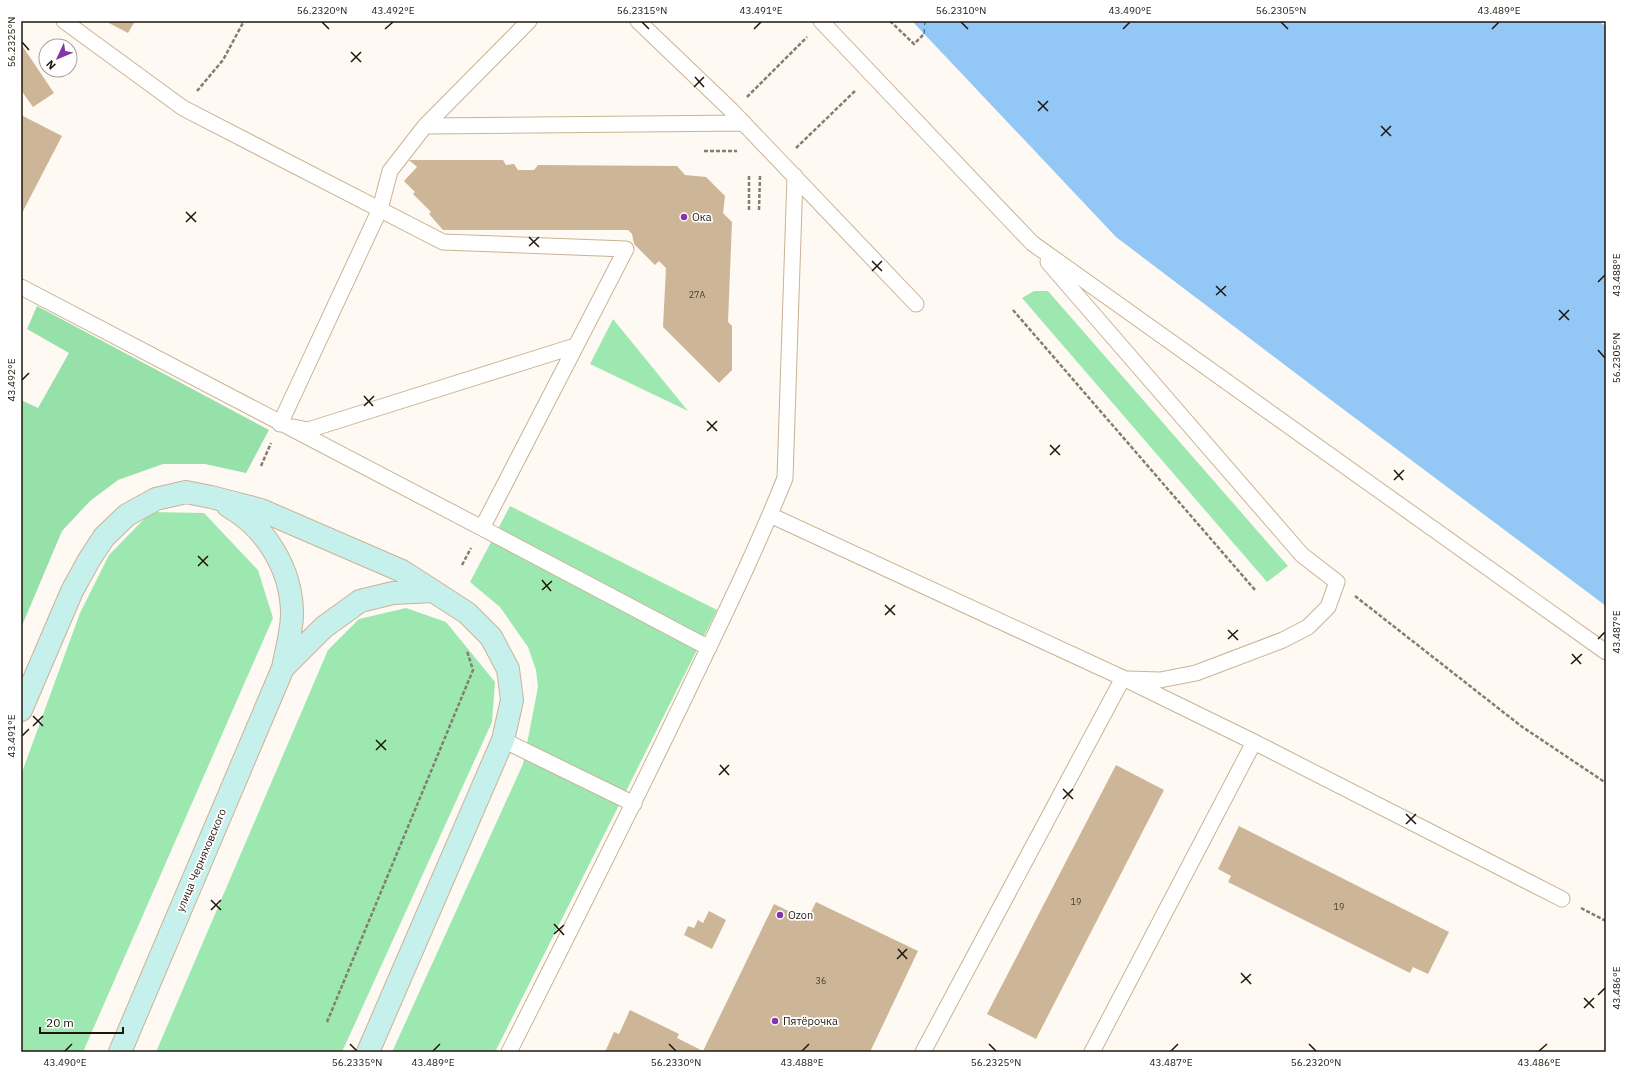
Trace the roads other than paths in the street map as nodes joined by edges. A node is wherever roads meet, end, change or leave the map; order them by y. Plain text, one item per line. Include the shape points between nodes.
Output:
1 (64, 21) edge
2 (529, 21) edge
3 (638, 21) edge
4 (822, 22) edge
5 (744, 123) junction
6 (425, 126) junction
7 (795, 176) junction
8 (380, 209) junction
9 (1032, 243) junction
10 (21, 287) edge
11 (916, 304) dead end
12 (575, 346) junction
13 (280, 424) junction
14 (211, 497) junction
15 (770, 515) junction
16 (482, 528) junction
17 (433, 591) junction
18 (709, 648) junction
19 (1606, 652) edge
20 (283, 668) junction
21 (1123, 678) junction
22 (21, 710) edge
23 (503, 740) junction
24 (1254, 742) junction
25 (634, 804) junction
26 (1562, 899) road end
27 (120, 1052) edge
28 (368, 1052) edge
29 (509, 1052) edge
30 (923, 1052) edge
31 (1092, 1052) edge

1 - 8 lane via 183,108
2 - 6 lane
3 - 5 lane
4 - 9 lane
5 - 6 lane
5 - 7 lane
6 - 8 lane via 390,171
7 - 11 lane
7 - 15 lane via 784,478
8 - 12 lane via 443,242 626,249
8 - 13 lane
9 - 19 lane
9 - 21 lane via 1302,555 1337,582 1328,607 1308,626 1283,640 1196,673 1160,680
10 - 13 lane
12 - 13 lane via 308,430
12 - 16 lane
13 - 16 lane
14 - 17 street via 262,510 402,571
14 - 20 street via 238,512 260,531 277,555 288,581 292,614
14 - 22 street via 186,492 156,499 127,515 104,537 72,590
15 - 18 lane
15 - 21 lane
16 - 18 lane
17 - 20 street via 393,593 360,601 324,627
17 - 23 street via 467,613 491,638 508,669 512,700
18 - 25 lane
20 - 27 street, улица Черняховского
21 - 24 lane
21 - 30 lane
23 - 25 lane
23 - 28 street
24 - 26 lane
24 - 31 lane
25 - 29 lane

